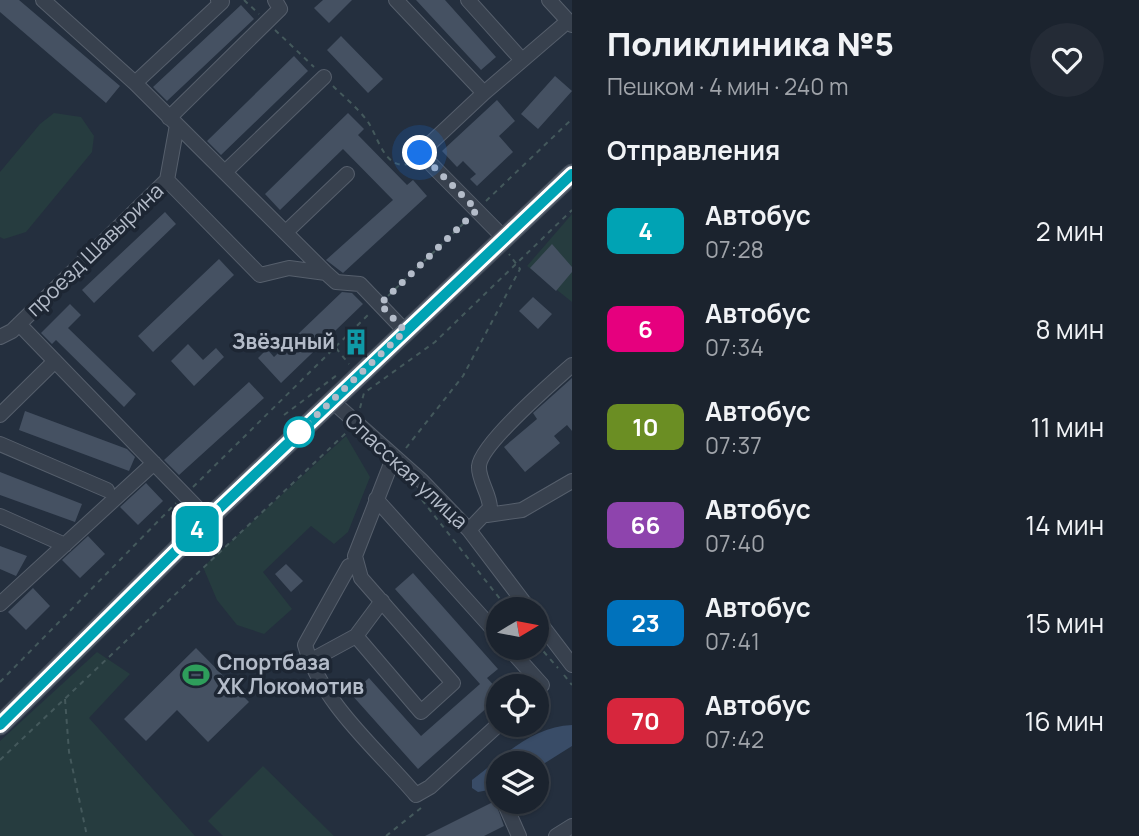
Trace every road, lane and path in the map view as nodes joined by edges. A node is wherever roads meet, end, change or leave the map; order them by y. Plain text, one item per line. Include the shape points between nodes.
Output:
1 (43, 0) edge
2 (218, 0) edge
3 (244, 0) edge
4 (275, 0) edge
5 (396, 0) edge
6 (468, 0) edge
7 (549, 0) edge
8 (267, 22) junction
9 (570, 23) edge
10 (523, 60) junction
11 (324, 77) junction
12 (135, 83) junction
13 (484, 93) junction
14 (572, 119) edge
15 (173, 121) junction
16 (424, 158) junction
17 (225, 172) junction
18 (346, 174) dead end
19 (572, 174) edge
20 (167, 180) junction
21 (477, 210) junction
22 (572, 210) edge
23 (286, 232) junction
24 (501, 240) junction
25 (518, 265) junction
26 (326, 273) junction
27 (380, 304) junction
28 (19, 324) junction
29 (405, 331) junction
30 (0, 337) edge
31 (335, 347) junction
32 (55, 361) junction
33 (572, 365) edge
34 (332, 401) junction
35 (0, 415) edge
36 (284, 415) dead end
37 (356, 424) junction
38 (0, 444) edge
39 (396, 458) junction
40 (154, 463) junction
41 (572, 481) edge
42 (107, 490) dead end
43 (185, 495) junction
44 (376, 499) junction
45 (421, 499) dead end
46 (487, 515) junction
47 (0, 516) edge
48 (208, 519) junction
49 (469, 530) junction
50 (65, 545) junction
51 (349, 566) dead end
52 (499, 597) edge
53 (520, 597) edge
54 (3, 598) edge
55 (382, 601) junction
56 (486, 622) edge
57 (356, 636) junction
58 (550, 636) edge
59 (550, 659) edge
60 (520, 660) edge
61 (310, 661) junction
62 (572, 665) edge
63 (532, 674) edge
64 (0, 682) edge
65 (572, 685) edge
66 (65, 698) junction
67 (0, 725) edge
68 (486, 736) edge
69 (0, 760) edge
70 (430, 788) junction
71 (509, 814) edge
72 (572, 826) edge
73 (87, 836) edge
74 (386, 836) edge
75 (519, 836) edge
76 (556, 836) edge

1 - 12 street
2 - 12 street via 222,2
3 - 8 path
4 - 8 street via 280,9
5 - 13 street
6 - 10 street
7 - 9 street
8 - 11 path
8 - 15 street
9 - 10 street
10 - 13 street
11 - 16 path via 369,122 377,144 396,164 404,166
11 - 17 street
12 - 15 street
13 - 16 street via 420,153
14 - 21 path
15 - 17 street
15 - 20 street, проезд Шавырина
16 - 21 street
17 - 23 street
18 - 23 street
19 - 24 main road
20 - 26 street via 260,275 289,268
20 - 28 street, проезд Шавырина
21 - 24 street
21 - 27 path
22 - 25 path
23 - 26 street
24 - 25 path
24 - 29 main road
25 - 37 path via 435,342 365,393
25 - 39 path via 520,269 463,376
26 - 27 street via 337,282 360,284
27 - 29 street
27 - 31 path
28 - 30 street, проезд Шавырина
28 - 32 street
29 - 34 main road
31 - 36 path via 350,364
31 - 43 path
32 - 35 street
32 - 40 street
33 - 46 street via 514,418 481,461 490,503
34 - 37 street, Спасская улица
34 - 48 main road
37 - 39 street, Спасская улица
37 - 66 path
38 - 42 street
39 - 44 street
39 - 49 street, Спасская улица
40 - 43 street
40 - 50 street
41 - 46 street via 522,510
43 - 48 street
43 - 64 path
44 - 55 street via 355,556 361,578
44 - 56 street
45 - 52 path
46 - 49 street
47 - 50 street
48 - 67 main road
49 - 53 street, Спасская улица
50 - 54 street
51 - 61 street via 305,645
55 - 57 street
55 - 57 street via 453,683 421,712
57 - 61 street
58 - 62 street
59 - 65 path
60 - 63 street
61 - 70 street via 321,686 416,795
66 - 69 path
66 - 73 path via 69,752
68 - 70 street
70 - 74 path via 421,809
71 - 75 street
72 - 76 street

